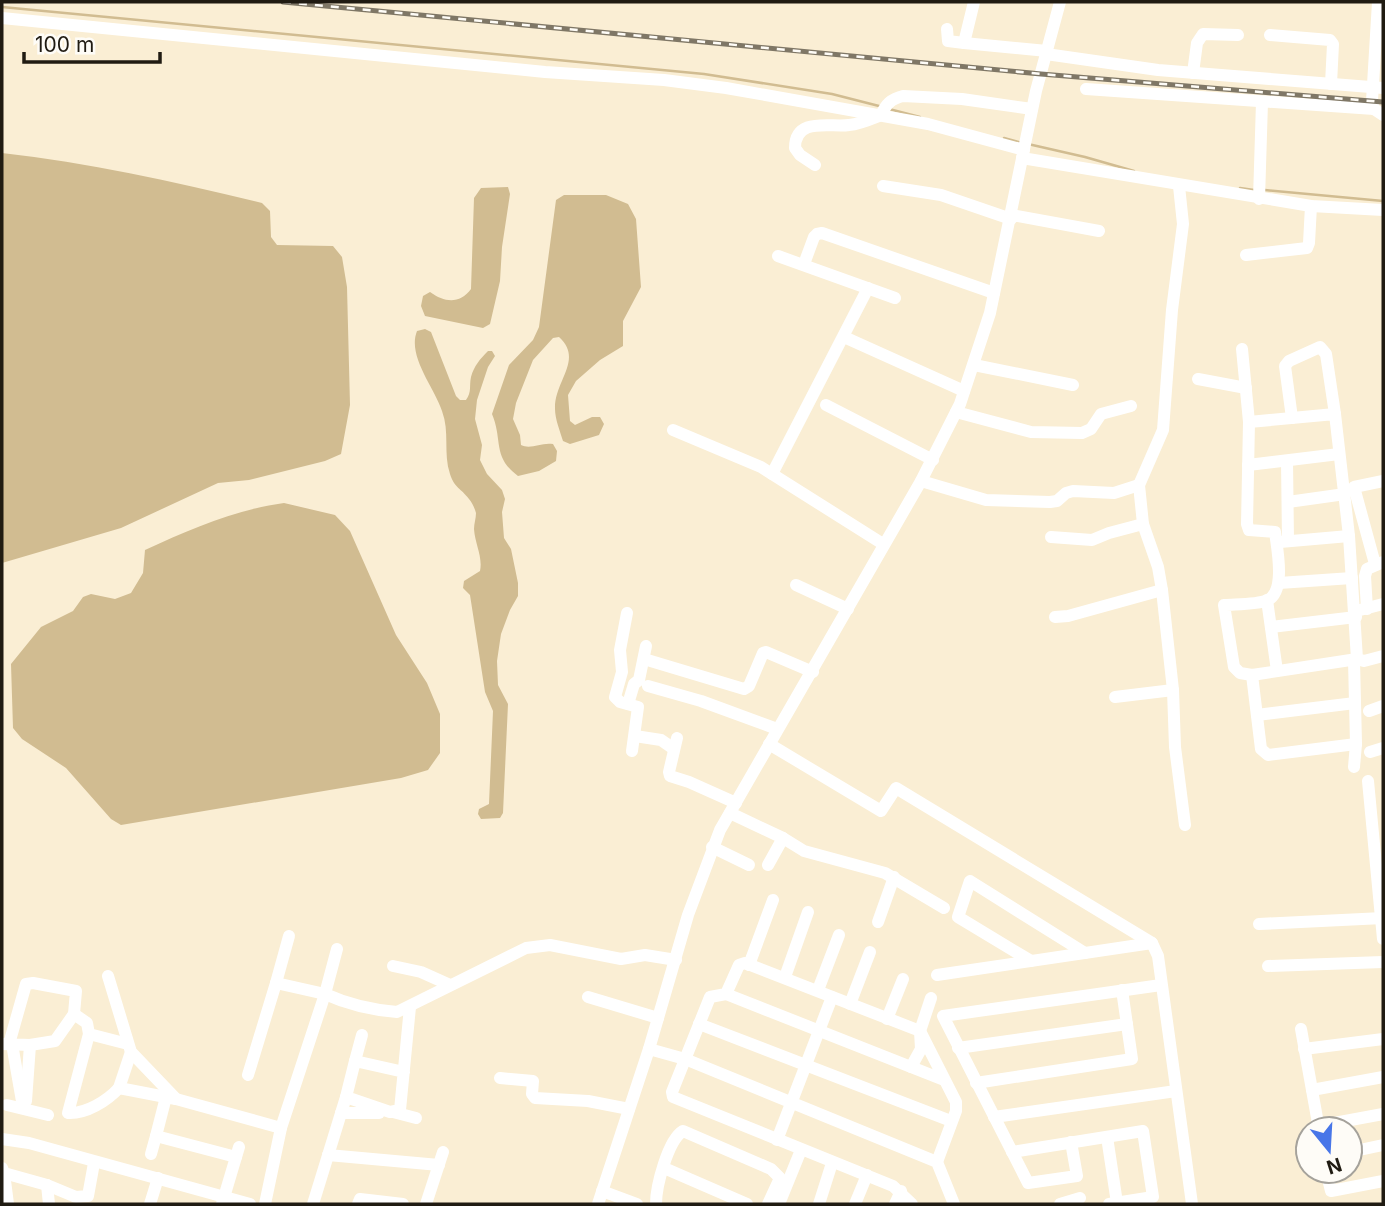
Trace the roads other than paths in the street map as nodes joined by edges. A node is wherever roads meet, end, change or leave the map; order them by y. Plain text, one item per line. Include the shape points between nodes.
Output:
1 (974, 2) edge
2 (1060, 2) edge
3 (1378, 2) edge
4 (2, 18) edge
5 (947, 29) dead end
6 (1270, 34) dead end
7 (1238, 35) dead end
8 (964, 43) junction
9 (1046, 53) junction
10 (1193, 73) junction
11 (1331, 85) junction
12 (1378, 87) edge
13 (1086, 89) dead end
14 (1262, 103) junction
15 (838, 107) junction
16 (1032, 109) junction
17 (884, 110) junction
18 (1379, 112) edge
19 (830, 124) junction
20 (1024, 151) junction
21 (815, 165) dead end
22 (883, 186) dead end
23 (1179, 186) junction
24 (1260, 191) junction
25 (1311, 206) junction
26 (1383, 210) edge
27 (1011, 217) junction
28 (1099, 231) dead end
29 (1246, 255) dead end
30 (778, 256) dead end
31 (804, 264) junction
32 (868, 288) junction
33 (994, 293) junction
34 (895, 298) dead end
35 (844, 337) junction
36 (1242, 349) dead end
37 (974, 365) junction
38 (1198, 379) dead end
39 (1246, 383) junction
40 (1073, 385) dead end
41 (964, 391) junction
42 (827, 405) dead end
43 (1130, 406) dead end
44 (956, 412) junction
45 (1335, 414) junction
46 (1292, 418) junction
47 (1249, 422) junction
48 (673, 430) dead end
49 (1339, 454) junction
50 (933, 460) junction
51 (1287, 461) junction
52 (1248, 465) junction
53 (772, 474) junction
54 (921, 481) junction
55 (1383, 481) edge
56 (1139, 485) junction
57 (1348, 490) junction
58 (1287, 502) junction
59 (1143, 524) junction
60 (1282, 536) junction
61 (1349, 536) junction
62 (1051, 537) dead end
63 (883, 544) junction
64 (1379, 563) edge
65 (1352, 578) junction
66 (1279, 583) junction
67 (796, 585) dead end
68 (1162, 590) junction
69 (1267, 600) junction
70 (1383, 604) edge
71 (848, 610) junction
72 (1359, 612) junction
73 (627, 613) dead end
74 (1055, 617) dead end
75 (1271, 627) junction
76 (1383, 656) edge
77 (1356, 659) junction
78 (1278, 671) junction
79 (813, 672) junction
80 (1252, 675) junction
81 (648, 686) dead end
82 (1173, 690) junction
83 (1115, 697) dead end
84 (1355, 703) junction
85 (628, 705) junction
86 (1383, 706) edge
87 (1369, 711) dead end
88 (1257, 715) junction
89 (777, 729) junction
90 (635, 736) junction
91 (769, 744) junction
92 (1356, 744) junction
93 (632, 751) dead end
94 (1354, 767) dead end
95 (1368, 780) dead end
96 (1383, 792) edge
97 (1368, 796) junction
98 (733, 808) junction
99 (1185, 825) dead end
100 (1378, 835) edge
101 (783, 838) junction
102 (712, 847) junction
103 (749, 865) dead end
104 (768, 865) dead end
105 (894, 877) junction
106 (1380, 877) edge
107 (773, 900) dead end
108 (944, 908) dead end
109 (808, 912) dead end
110 (1382, 919) edge
111 (878, 922) dead end
112 (1259, 924) dead end
113 (839, 935) dead end
114 (289, 936) dead end
115 (1383, 939) edge
116 (1152, 943) junction
117 (337, 948) dead end
118 (870, 952) dead end
119 (1085, 953) junction
120 (676, 960) junction
121 (1031, 961) junction
122 (1383, 962) edge
123 (394, 965) dead end
124 (749, 965) junction
125 (1268, 966) dead end
126 (937, 975) dead end
127 (108, 976) dead end
128 (785, 977) junction
129 (903, 979) dead end
130 (276, 984) junction
131 (450, 985) junction
132 (1161, 985) junction
133 (818, 990) junction
134 (1122, 990) junction
135 (325, 994) junction
136 (726, 994) junction
137 (587, 997) dead end
138 (832, 997) junction
139 (931, 998) dead end
140 (850, 1004) junction
141 (410, 1007) junction
142 (658, 1018) junction
143 (887, 1019) junction
144 (82, 1022) junction
145 (698, 1024) junction
146 (1127, 1024) junction
147 (1301, 1029) dead end
148 (818, 1031) junction
149 (920, 1031) junction
150 (362, 1035) dead end
151 (1383, 1039) edge
152 (8, 1044) edge
153 (30, 1045) junction
154 (130, 1048) junction
155 (958, 1048) junction
156 (649, 1049) junction
157 (1304, 1049) junction
158 (685, 1059) junction
159 (355, 1061) junction
160 (806, 1065) junction
161 (911, 1067) junction
162 (404, 1072) junction
163 (248, 1075) dead end
164 (1383, 1077) edge
165 (500, 1078) dead end
166 (944, 1080) junction
167 (976, 1083) junction
168 (119, 1088) junction
169 (1312, 1090) junction
170 (1176, 1091) junction
171 (346, 1097) junction
172 (171, 1098) junction
173 (792, 1103) junction
174 (8, 1105) dead end
175 (24, 1108) junction
176 (629, 1109) junction
177 (392, 1112) junction
178 (341, 1113) junction
179 (1383, 1114) edge
180 (48, 1115) dead end
181 (1317, 1115) edge
182 (994, 1117) junction
183 (416, 1118) dead end
184 (1364, 1118) edge
185 (951, 1121) junction
186 (281, 1128) junction
187 (156, 1136) junction
188 (1107, 1137) junction
189 (2, 1139) edge
190 (778, 1140) junction
191 (1072, 1142) junction
192 (1383, 1145) edge
193 (1364, 1149) edge
194 (800, 1150) junction
195 (1012, 1152) junction
196 (152, 1154) dead end
197 (328, 1156) junction
198 (937, 1162) junction
199 (96, 1163) junction
200 (832, 1163) junction
201 (664, 1168) junction
202 (2, 1171) edge
203 (867, 1175) junction
204 (158, 1178) junction
205 (1383, 1181) edge
206 (47, 1185) junction
207 (1330, 1185) edge
208 (1362, 1185) edge
209 (1364, 1185) edge
210 (602, 1191) junction
211 (901, 1191) junction
212 (1080, 1198) dead end
213 (223, 1200) edge
214 (8, 1204) edge
215 (49, 1204) edge
216 (150, 1204) edge
217 (250, 1204) edge
218 (265, 1204) edge
219 (313, 1204) edge
220 (359, 1204) edge
221 (401, 1204) edge
222 (426, 1204) edge
223 (598, 1204) edge
224 (637, 1204) edge
225 (656, 1204) edge
226 (747, 1204) edge
227 (768, 1204) edge
228 (779, 1204) edge
229 (819, 1204) edge
230 (855, 1204) edge
231 (895, 1204) edge
232 (912, 1204) edge
233 (954, 1204) edge
234 (1060, 1204) edge
235 (1113, 1204) edge
236 (1192, 1204) edge

1 - 8 street
2 - 9 street
3 - 12 street
4 - 15 street via 664,80
5 - 8 street via 948,41
6 - 11 street via 1330,40
7 - 10 street via 1203,34 1197,43
8 - 9 street
9 - 10 street
9 - 16 street
10 - 11 street
11 - 12 street
12 - 18 street
13 - 14 street
14 - 18 street
14 - 24 street
15 - 17 street
15 - 19 street
16 - 17 street via 916,95 894,99
16 - 20 street
17 - 19 street via 852,125
17 - 20 street
19 - 21 street via 813,125 797,138 800,155
20 - 23 street
20 - 27 street
22 - 27 street via 941,195
23 - 24 street
23 - 56 street via 1183,224 1163,430
24 - 25 street
25 - 26 street
25 - 29 street via 1307,248
27 - 28 street
27 - 33 street
30 - 31 street
31 - 32 street
31 - 33 street via 814,237 822,233
32 - 34 street
32 - 35 street
33 - 37 street
35 - 41 street
35 - 53 street
36 - 39 street
37 - 40 street
37 - 41 street
38 - 39 street via 1222,385
39 - 47 street
41 - 44 street
42 - 50 street
43 - 44 street via 1101,414 1091,429 1082,433 1031,432
44 - 50 street
45 - 46 street
45 - 46 street via 1326,354 1320,347 1286,366
45 - 49 street
46 - 47 street
47 - 52 street
48 - 53 street
49 - 51 street
49 - 57 street
50 - 54 street
51 - 52 street
51 - 58 street
52 - 60 street via 1249,530
53 - 63 street
54 - 56 street via 986,500 1015,502 1050,502 1073,491 1114,493
54 - 63 street
55 - 57 street
56 - 59 street
57 - 58 street
57 - 61 street
57 - 64 street
58 - 60 street
59 - 62 street via 1092,540
59 - 68 street
60 - 61 street
60 - 66 street
61 - 65 street
63 - 71 street
64 - 72 street via 1367,569
65 - 66 street
65 - 72 street
66 - 69 street
67 - 71 street
68 - 74 street
68 - 82 street
69 - 75 street
69 - 80 street via 1224,605 1234,667
70 - 72 street
71 - 79 street
72 - 75 street
72 - 77 street
73 - 85 street via 615,697
75 - 78 street
76 - 77 street
77 - 78 street
77 - 84 street
78 - 80 street
79 - 85 street via 766,652 744,689 645,652
79 - 89 street
80 - 88 street
81 - 89 street
82 - 83 street
82 - 99 street
84 - 88 street
84 - 92 street
85 - 90 street via 639,709
86 - 87 street
88 - 92 street via 1261,749 1268,755
89 - 91 street
90 - 93 street
90 - 98 street via 676,743 670,776
91 - 98 street
91 - 116 street via 881,811 896,788
92 - 94 street
95 - 97 street
96 - 97 street
97 - 100 street
98 - 101 street
98 - 102 street
100 - 106 street
101 - 104 street
101 - 105 street via 821,857
102 - 103 street
102 - 120 street
105 - 108 street
105 - 111 street
106 - 110 street
107 - 124 street
109 - 128 street
110 - 112 street
110 - 115 street
113 - 133 street
114 - 130 street
116 - 119 street
116 - 132 street
117 - 135 street
118 - 140 street
119 - 121 street
119 - 121 street via 970,881 958,917
120 - 131 street via 646,954 621,959 543,944
120 - 142 street
121 - 126 street
122 - 125 street
123 - 131 street
124 - 128 street
124 - 136 street via 738,965
127 - 154 street
128 - 133 street
129 - 143 street
130 - 135 street
130 - 163 street
131 - 141 street
132 - 134 street
132 - 170 street
133 - 138 street
134 - 146 street
134 - 155 street via 944,1015
135 - 141 street via 382,1010 397,1012
135 - 186 street
136 - 145 street via 710,997
136 - 148 street
137 - 142 street
138 - 140 street
138 - 148 street
139 - 149 street
140 - 143 street
141 - 162 street
142 - 156 street
143 - 149 street
144 - 152 street via 76,991 27,984
144 - 153 street via 55,1041
144 - 154 street
144 - 168 street via 68,1113 104,1101
145 - 158 street
145 - 160 street
146 - 155 street
146 - 167 street via 1132,1059
147 - 157 street
148 - 160 street
148 - 161 street
149 - 161 street via 922,1044
149 - 166 street
150 - 159 street
151 - 157 street
152 - 153 street
152 - 175 street
153 - 175 street
154 - 168 street
154 - 172 street
155 - 167 street
156 - 158 street
156 - 176 street
157 - 169 street
158 - 173 street
158 - 190 street via 673,1097
159 - 162 street
159 - 171 street
160 - 173 street
160 - 185 street
161 - 166 street
162 - 177 street via 401,1107
164 - 169 street
165 - 176 street via 533,1081 535,1098
166 - 185 street via 956,1102
167 - 182 street
168 - 172 street
169 - 181 street
170 - 182 street
170 - 236 street
171 - 177 street
171 - 178 street
172 - 186 street
172 - 187 street
173 - 190 street
173 - 198 street
174 - 175 street
175 - 180 street
176 - 210 street
177 - 178 street
177 - 183 street
178 - 197 street
179 - 184 street
182 - 195 street
185 - 198 street
186 - 218 street
187 - 196 street
187 - 213 street via 237,1152
188 - 191 street
188 - 235 street
188 - 235 street via 1143,1131 1153,1197
189 - 199 street
190 - 194 street
191 - 195 street
191 - 195 street via 1077,1176 1028,1183
192 - 193 street
194 - 200 street
194 - 228 street
197 - 219 street
197 - 222 street via 441,1158
198 - 233 street
199 - 204 street
199 - 206 street via 88,1196 76,1197
200 - 203 street
200 - 229 street
201 - 225 street
201 - 226 street
201 - 227 street via 676,1136 683,1131 771,1169 780,1178
202 - 206 street
202 - 214 street
203 - 211 street
203 - 230 street
204 - 213 street
204 - 216 street
205 - 209 street
206 - 215 street
207 - 208 street via 1331,1191
210 - 223 street
210 - 224 street
211 - 231 street
211 - 232 street
212 - 234 street
213 - 217 street
220 - 221 street via 360,1199

